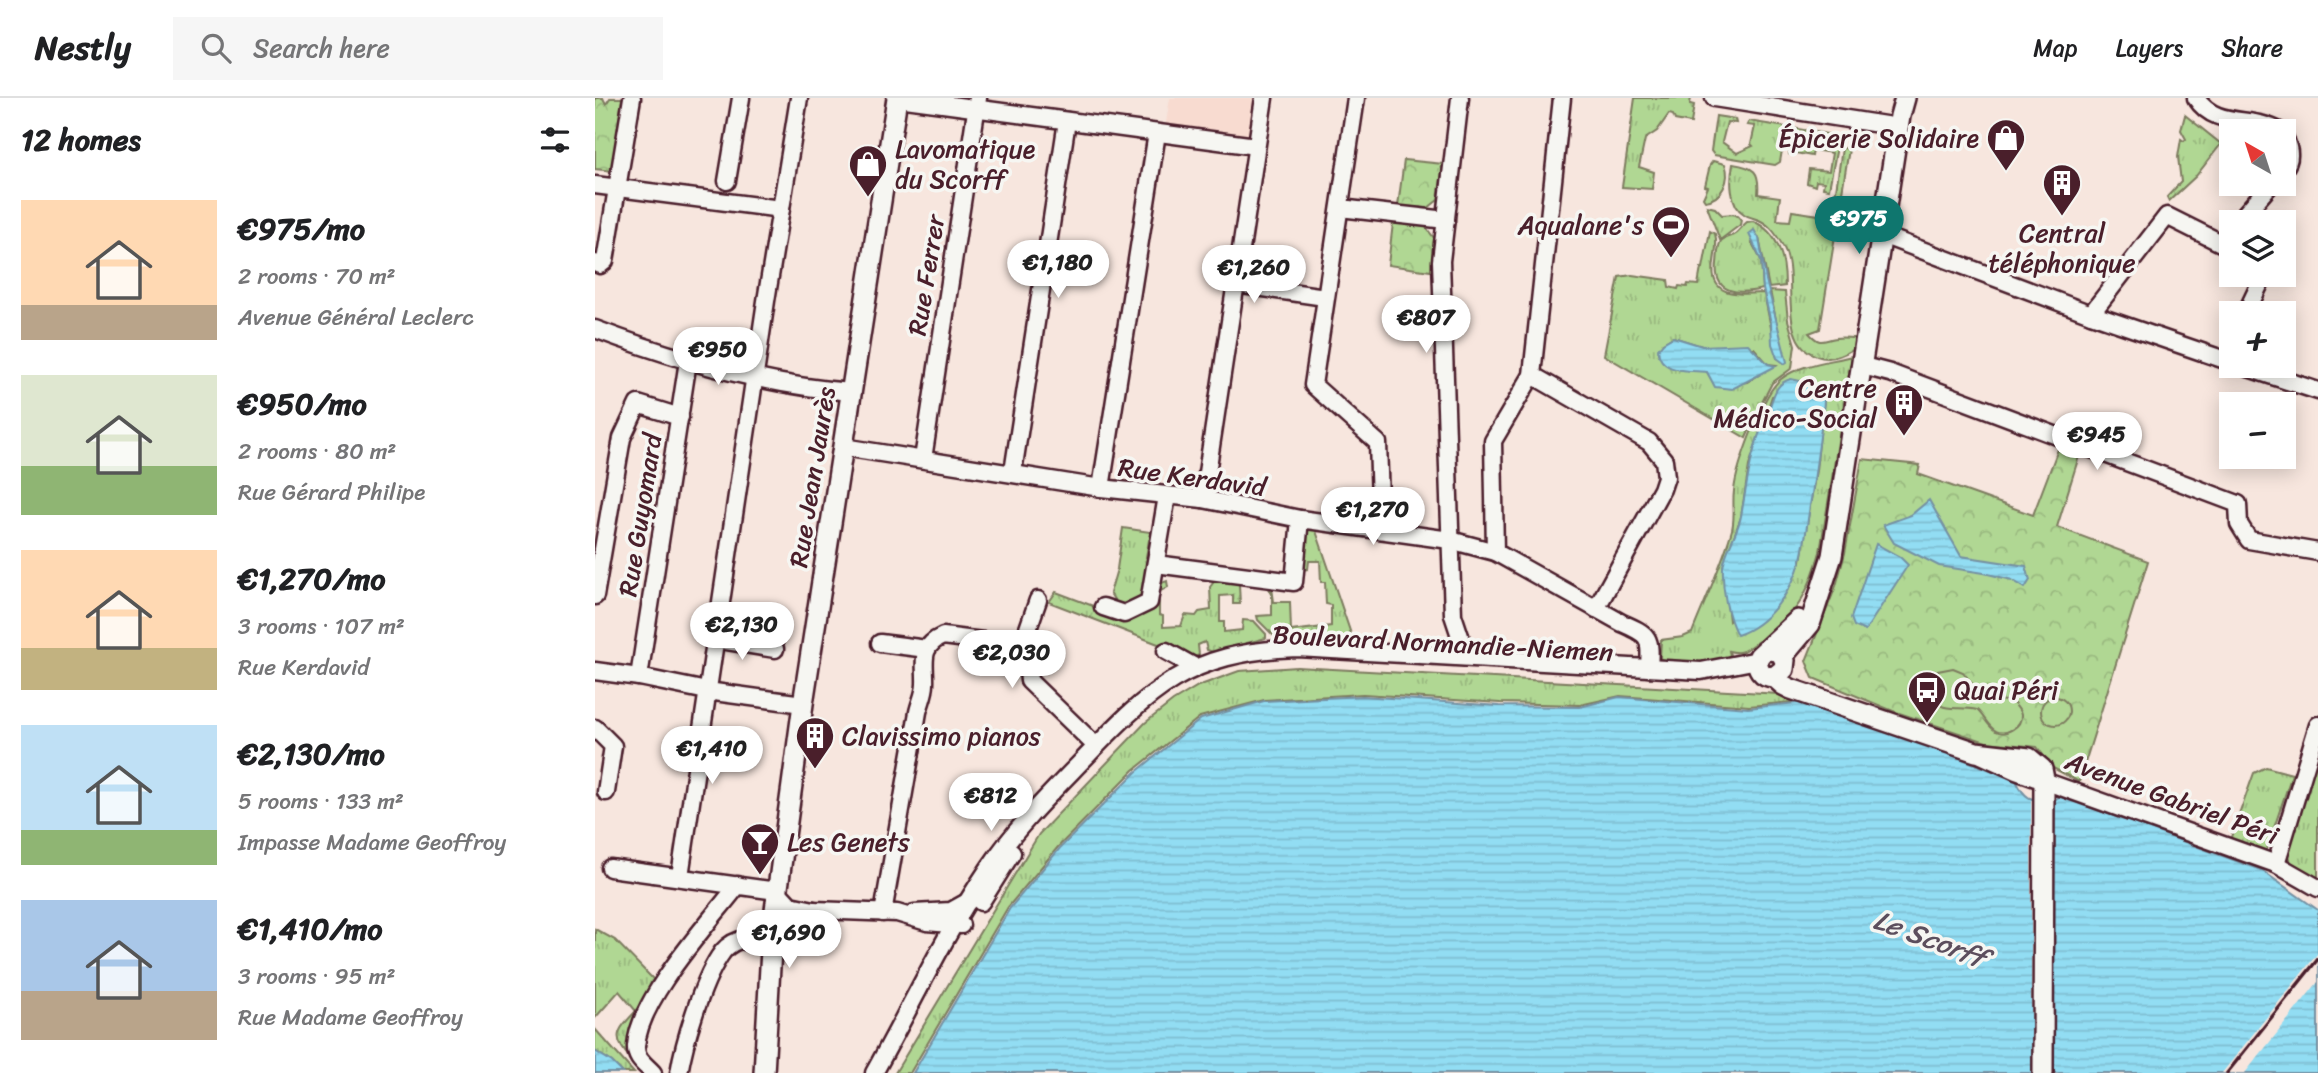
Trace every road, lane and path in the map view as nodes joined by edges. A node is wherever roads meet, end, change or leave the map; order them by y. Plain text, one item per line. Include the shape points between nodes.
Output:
1 (632, 98) edge
2 (741, 98) edge
3 (799, 98) edge
4 (898, 98) edge
5 (1264, 98) edge
6 (1356, 98) edge
7 (1460, 98) edge
8 (1562, 98) edge
9 (1714, 98) edge
10 (2196, 98) edge
11 (977, 104) edge
12 (1900, 110) edge
13 (2233, 119) edge
14 (1067, 121) junction
15 (1157, 133) junction
16 (1256, 146) junction
17 (727, 181) dead end
18 (595, 185) edge
19 (618, 188) junction
20 (2261, 196) edge
21 (1340, 208) junction
22 (781, 209) junction
23 (2248, 210) edge
24 (1446, 220) junction
25 (1882, 235) junction
26 (2219, 237) edge
27 (595, 263) edge
28 (1234, 284) junction
29 (1325, 297) junction
30 (2091, 314) junction
31 (595, 329) edge
32 (2219, 358) edge
33 (688, 361) junction
34 (1863, 366) junction
35 (1532, 375) junction
36 (755, 377) junction
37 (2278, 378) edge
38 (2318, 391) edge
39 (852, 392) junction
40 (680, 417) junction
41 (843, 447) junction
42 (923, 460) junction
43 (1013, 472) junction
44 (1101, 488) junction
45 (1167, 496) junction
46 (1203, 499) junction
47 (1300, 519) junction
48 (1381, 529) junction
49 (1450, 540) junction
50 (1495, 552) junction
51 (2318, 552) edge
52 (1156, 564) junction
53 (595, 596) edge
54 (1038, 600) dead end
55 (1103, 607) dead end
56 (1596, 609) junction
57 (1453, 615) junction
58 (715, 639) junction
59 (880, 643) dead end
60 (1022, 646) junction
61 (775, 649) dead end
62 (927, 649) junction
63 (1166, 651) dead end
64 (1439, 656) junction
65 (1467, 657) junction
66 (1771, 664) junction
67 (1195, 667) junction
68 (1649, 668) junction
69 (595, 671) edge
70 (639, 677) junction
71 (706, 691) junction
72 (803, 704) junction
73 (2318, 725) edge
74 (595, 728) edge
75 (1096, 746) junction
76 (2044, 779) junction
77 (606, 792) dead end
78 (2276, 864) junction
79 (610, 868) dead end
80 (680, 876) junction
81 (738, 885) junction
82 (2318, 888) edge
83 (777, 891) junction
84 (970, 901) junction
85 (814, 910) junction
86 (890, 913) junction
87 (927, 922) junction
88 (961, 925) junction
89 (770, 946) junction
90 (940, 952) junction
91 (683, 1051) junction
92 (652, 1071) edge
93 (679, 1073) edge
94 (764, 1073) edge
95 (874, 1073) edge
96 (884, 1073) edge
97 (2043, 1073) edge

1 - 19 street
2 - 17 street
3 - 22 street
4 - 11 street
4 - 39 main road, Rue Jean Jaurès
5 - 16 street
6 - 21 street
7 - 24 street
8 - 35 street
9 - 12 street
10 - 13 street via 2214,116
11 - 14 street
11 - 42 street, Rue Ferrer
12 - 25 main road
14 - 15 street
14 - 43 street
15 - 16 street
15 - 44 street
16 - 28 street
18 - 19 street
19 - 22 street
19 - 27 street via 605,261
20 - 23 street
21 - 24 street
21 - 29 street
22 - 36 street
24 - 49 street via 1441,261
25 - 30 street
25 - 34 main road
26 - 30 street via 2168,216
28 - 29 street
28 - 46 street
29 - 48 street via 1313,385 1378,443
30 - 32 street
31 - 33 street
33 - 36 street
33 - 40 street, Rue Guyomard
34 - 51 street via 2238,504 2239,524 2249,540
34 - 66 main road via 1832,556 1817,598
35 - 50 street via 1493,441
35 - 56 street via 1649,442 1664,460 1662,489
36 - 39 street
36 - 58 street
37 - 38 street
39 - 41 main road, Rue Jean Jaurès
40 - 53 street via 638,404 622,438
40 - 70 street, Rue Guyomard
41 - 42 street, Rue Kerdavid
41 - 72 main road, Rue Jean Jaurès
42 - 43 street, Rue Kerdavid
43 - 44 street, Rue Kerdavid
44 - 45 street, Rue Kerdavid
45 - 46 street, Rue Kerdavid
45 - 52 street
46 - 47 street, Rue Kerdavid
47 - 48 street, Rue Kerdavid
47 - 52 street via 1294,582
48 - 49 street, Rue Kerdavid
49 - 50 street, Rue Kerdavid
49 - 57 street
50 - 56 street, Rue Kerdavid
52 - 55 street via 1149,602 1124,614
54 - 60 street
56 - 68 street, Rue Kerdavid via 1646,635 1651,644
57 - 64 street
57 - 65 street
58 - 61 street
58 - 71 street
59 - 62 street
60 - 62 street via 943,636
60 - 75 street via 1029,681
62 - 86 street
63 - 67 street
64 - 65 street, Boulevard Normandie-Niemen
64 - 67 street, Boulevard Normandie-Niemen via 1267,649
65 - 68 street, Boulevard Normandie-Niemen
66 - 68 street, Boulevard Normandie-Niemen via 1701,671
66 - 76 main road, Avenue Gabriel Péri via 1783,685 1976,752 2029,758 2042,769
66 - 88 street, Boulevard Normandie-Niemen via 1702,680 1297,657 1223,667 1167,692 1129,723 1032,827
67 - 75 street, Boulevard Normandie-Niemen via 1146,697
69 - 70 street
70 - 71 street
71 - 72 street
71 - 80 street
72 - 83 main road, Rue Jean Jaurès
73 - 78 street
74 - 77 street via 613,746
75 - 84 street, Boulevard Normandie-Niemen via 1007,842
76 - 78 street, Avenue Gabriel Péri
76 - 97 main road
78 - 82 street, Avenue Gabriel Péri
79 - 80 street
80 - 81 street
81 - 83 street
81 - 92 street via 655,993 636,1047
83 - 85 street via 790,905
83 - 89 main road, Rue Jean Jaurès
84 - 86 street via 951,911
84 - 88 street, Boulevard Normandie-Niemen
85 - 86 street
85 - 89 street via 792,919
86 - 87 street
87 - 88 street
87 - 90 street
88 - 90 street
88 - 96 street, Boulevard Normandie-Niemen via 956,945
89 - 91 street via 740,940 725,949 708,978
89 - 94 main road, Rue Jean Jaurès
90 - 95 street
91 - 92 street
91 - 93 street

